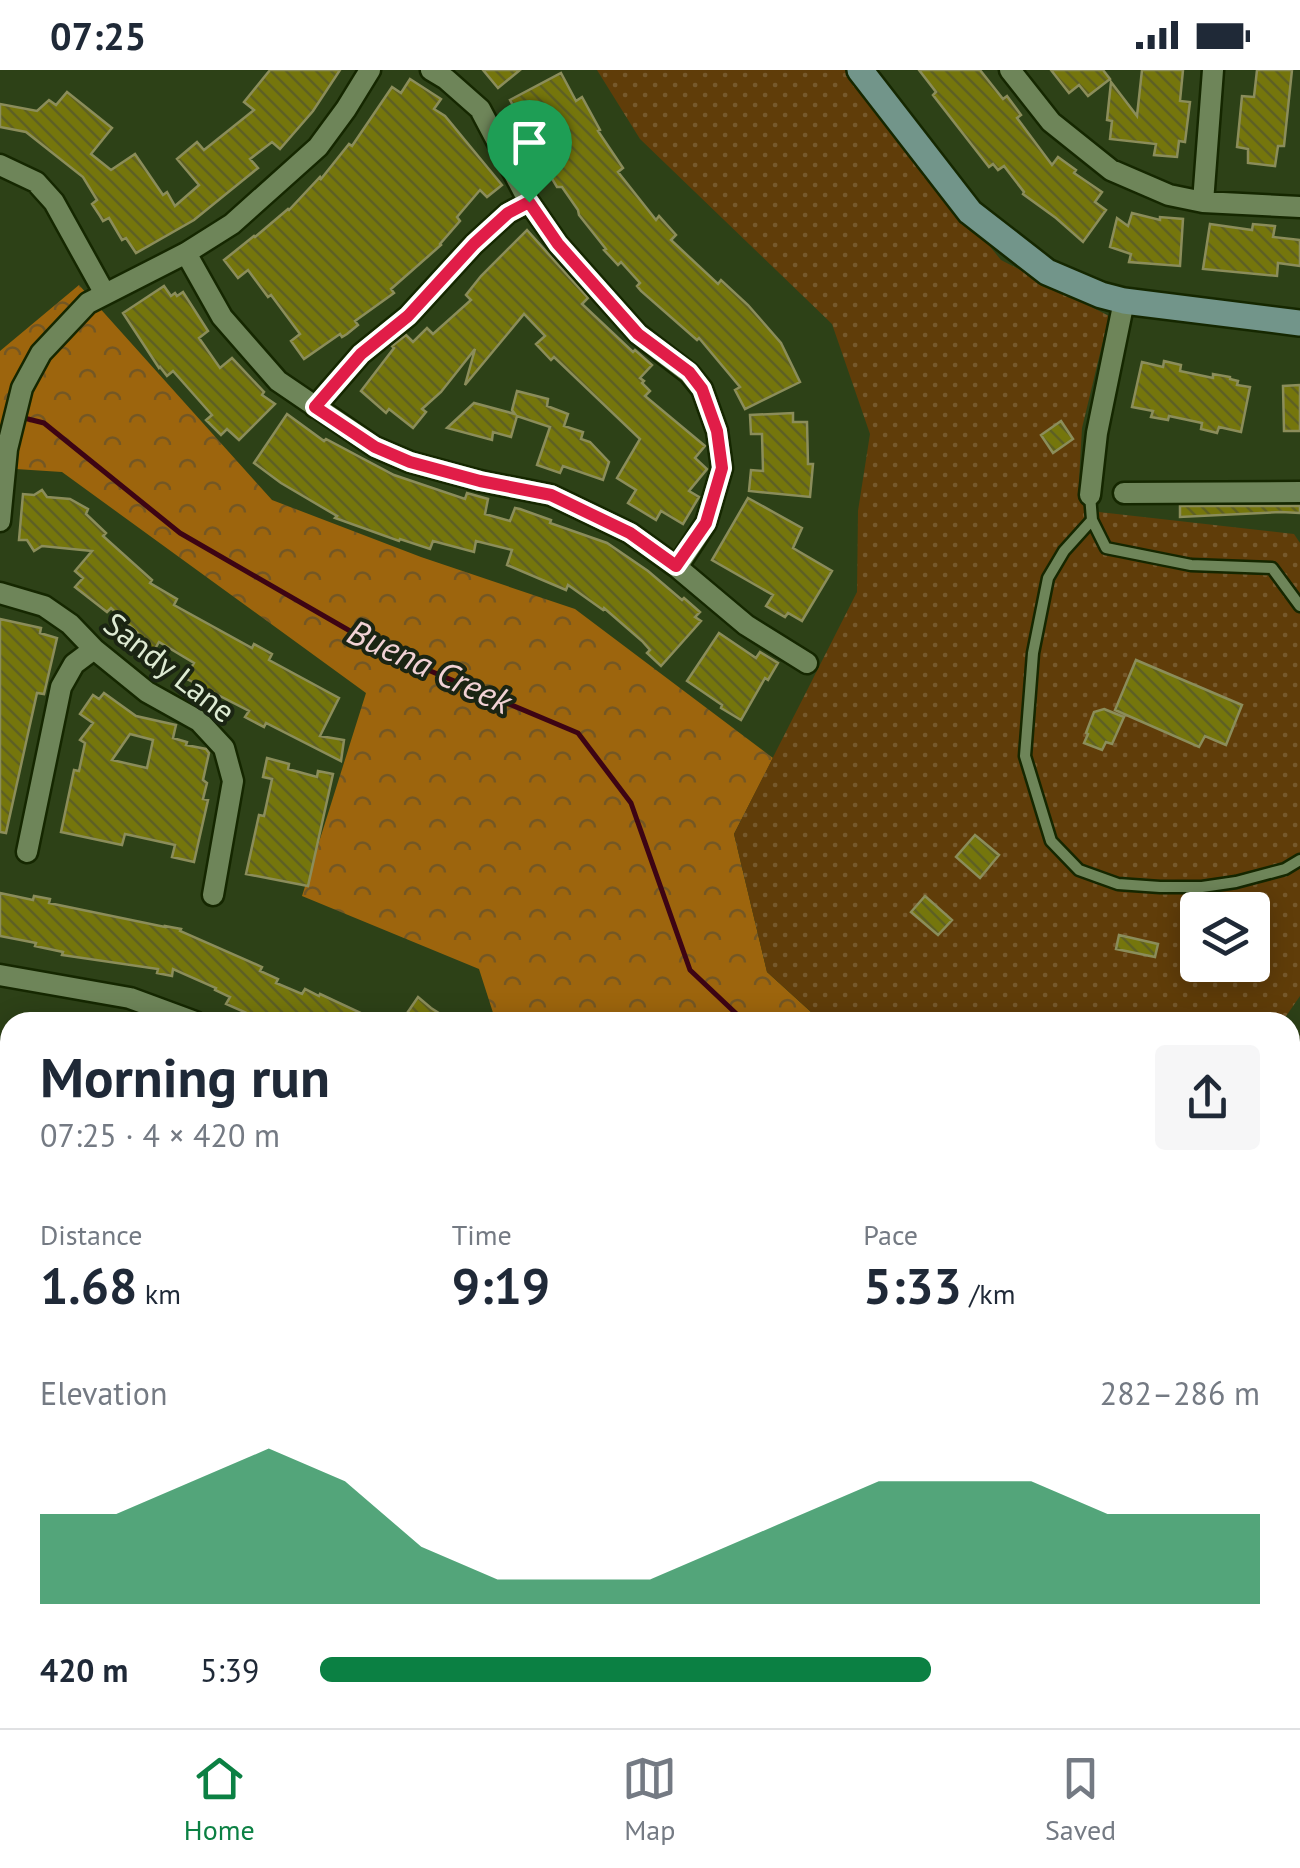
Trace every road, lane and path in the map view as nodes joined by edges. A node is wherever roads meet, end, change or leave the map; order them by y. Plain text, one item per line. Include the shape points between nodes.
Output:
1 (370, 70) edge
2 (430, 70) edge
3 (860, 70) edge
4 (1010, 70) edge
5 (1213, 70) edge
6 (0, 165) edge
7 (529, 202) junction
8 (1203, 202) junction
9 (1300, 208) edge
10 (186, 253) junction
11 (105, 294) junction
12 (1124, 301) junction
13 (1300, 323) edge
14 (315, 407) junction
15 (1300, 492) edge
16 (1124, 493) dead end
17 (1090, 495) joint
18 (1092, 520) junction
19 (0, 521) edge
20 (676, 566) junction
21 (0, 593) edge
22 (1300, 606) edge
23 (94, 649) junction
24 (806, 663) dead end
25 (27, 852) dead end
26 (1300, 860) edge
27 (213, 894) dead end
28 (0, 975) edge
29 (168, 1012) edge

1 - 10 street via 318,147 232,224
2 - 7 street via 480,109
3 - 12 street via 970,212 1048,272
4 - 8 street via 1050,122 1111,170
5 - 8 street
6 - 11 street via 36,182 54,202
7 - 14 street via 474,244
7 - 20 street via 638,334 702,389 722,468 706,523
8 - 9 street
10 - 11 street
10 - 14 street via 222,317 278,381
11 - 19 street via 41,352 22,388
12 - 13 street
12 - 17 street
14 - 20 street via 410,462 551,495 630,533
15 - 16 street
17 - 18 lane
18 - 22 lane via 1106,548 1191,566 1272,568
18 - 26 lane via 1048,578 1032,653 1025,756 1051,841 1079,870 1118,884 1202,887
20 - 24 street via 746,626
21 - 23 street, Sandy Lane via 44,606
23 - 25 street via 74,664 61,687
23 - 27 street, Sandy Lane via 147,692 199,720 224,748 233,780
28 - 29 street via 130,998

